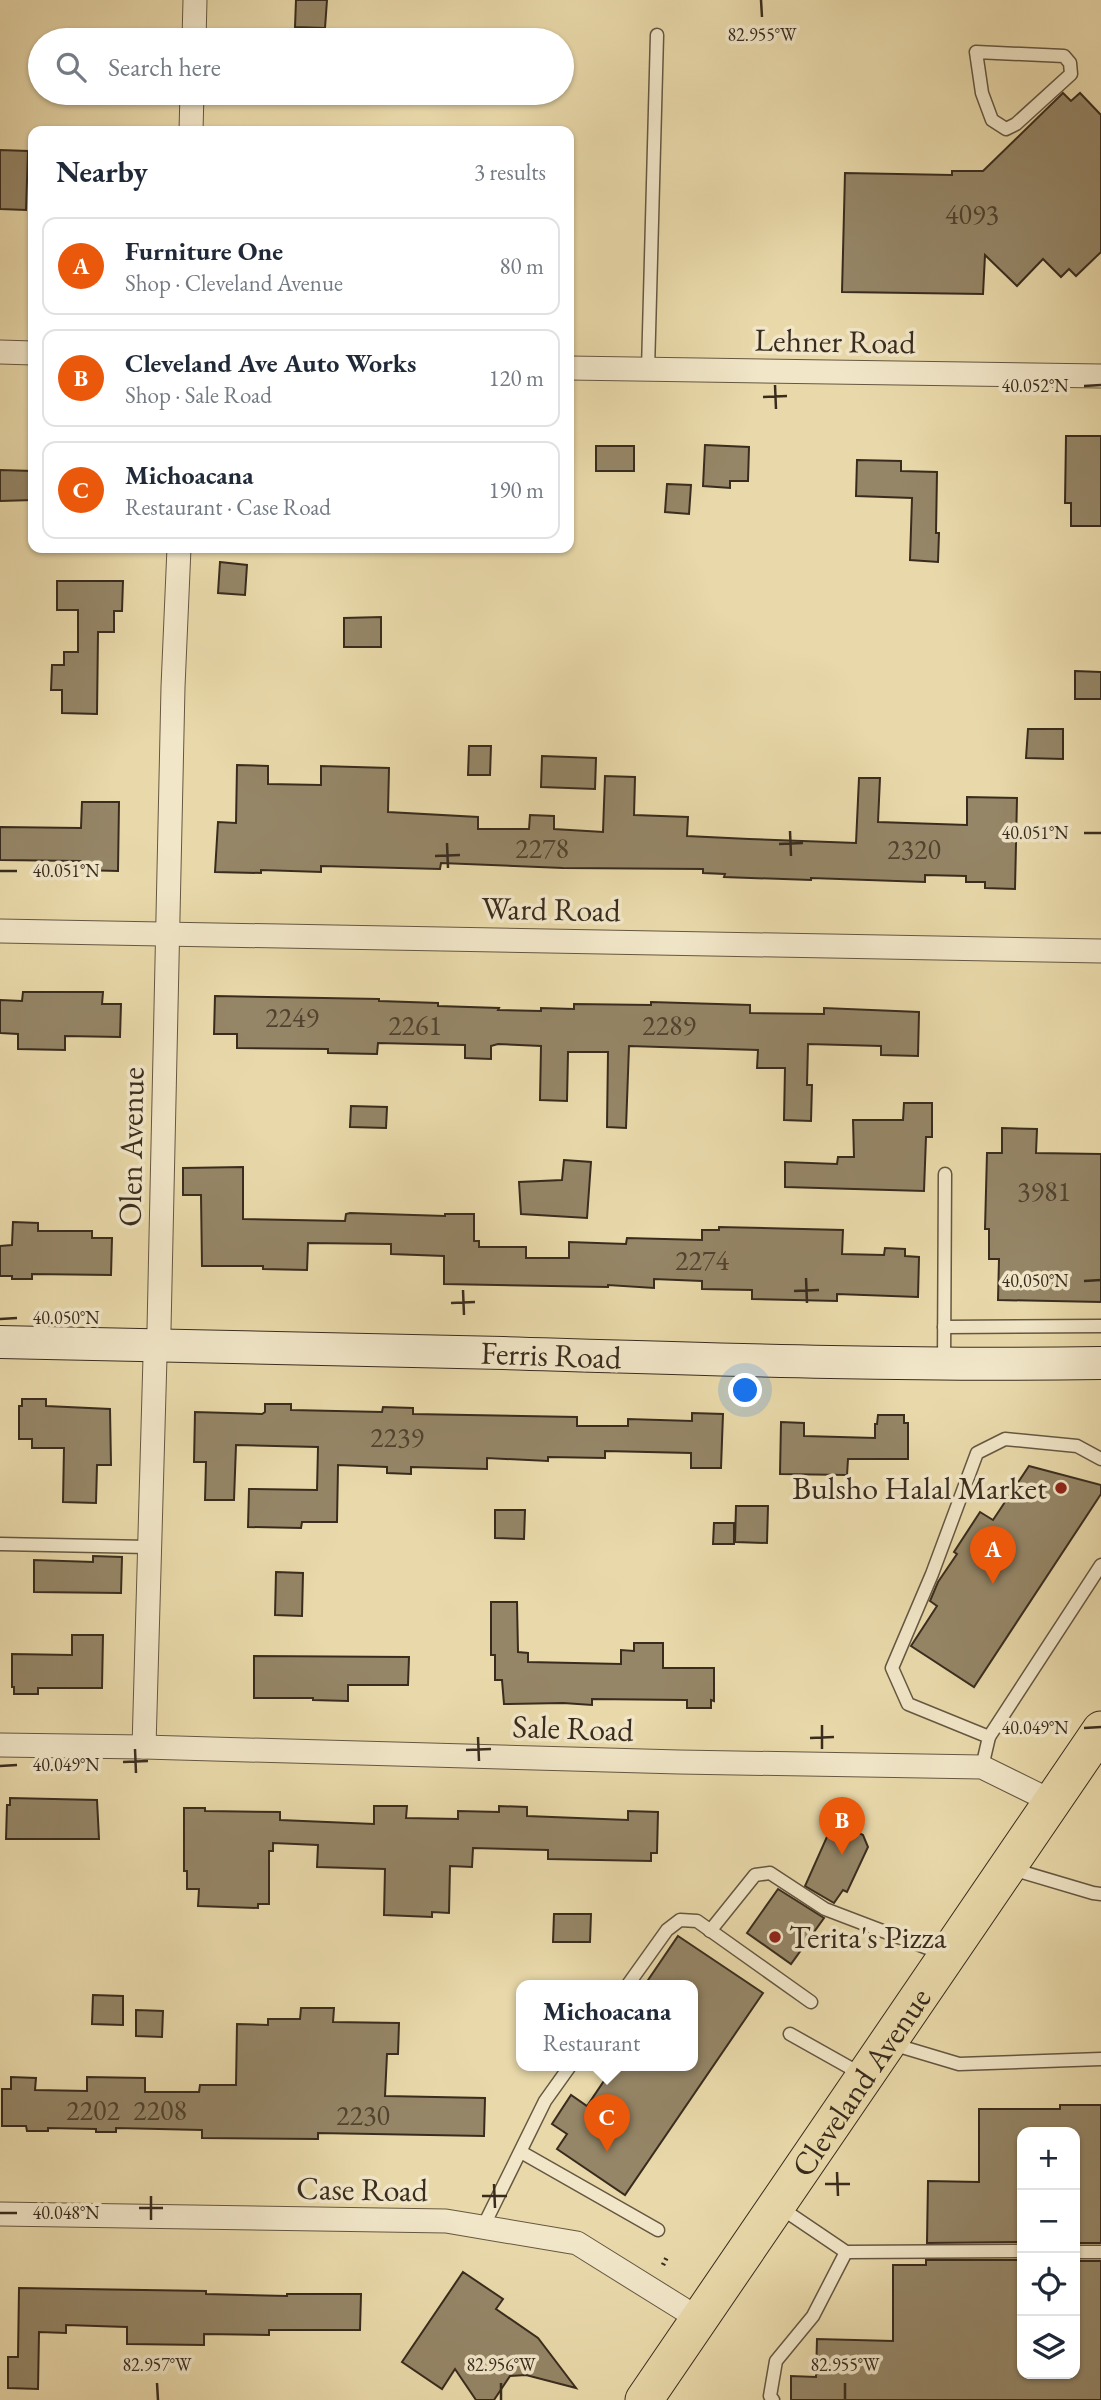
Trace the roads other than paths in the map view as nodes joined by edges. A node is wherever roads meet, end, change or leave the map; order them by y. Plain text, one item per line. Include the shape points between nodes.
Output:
1 (195, 0) edge
2 (194, 28) edge
3 (657, 34) dead end
4 (976, 52) joint
5 (192, 105) edge
6 (191, 126) edge
7 (0, 352) edge
8 (28, 354) edge
9 (574, 368) edge
10 (648, 370) junction
11 (1101, 376) edge
12 (179, 553) edge
13 (0, 931) edge
14 (167, 934) junction
15 (1101, 951) edge
16 (945, 1174) dead end
17 (1101, 1326) edge
18 (944, 1327) junction
19 (0, 1342) edge
20 (157, 1344) junction
21 (1101, 1363) edge
22 (943, 1365) junction
23 (1101, 1459) edge
24 (0, 1544) edge
25 (148, 1547) junction
26 (1101, 1565) edge
27 (1101, 1730) edge
28 (989, 1737) junction
29 (0, 1745) edge
30 (144, 1747) junction
31 (982, 1767) junction
32 (1053, 1802) junction
33 (1008, 1868) junction
34 (1101, 1894) edge
35 (710, 1931) junction
36 (948, 1956) junction
37 (631, 1980) edge
38 (811, 2002) dead end
39 (790, 2034) dead end
40 (889, 2043) junction
41 (1101, 2059) edge
42 (566, 2071) edge
43 (866, 2077) junction
44 (521, 2152) junction
45 (778, 2206) junction
46 (0, 2214) edge
47 (483, 2227) junction
48 (658, 2230) dead end
49 (1017, 2251) edge
50 (846, 2252) junction
51 (1080, 2252) edge
52 (1101, 2252) edge
53 (699, 2319) junction
54 (644, 2400) edge
55 (773, 2400) edge

1 - 2 street
3 - 10 lane
4 - 4 lane via 1064,56 1071,74 1006,129 992,120 982,93
5 - 6 street
7 - 8 street
9 - 10 street, Lehner Road
10 - 11 street, Lehner Road
12 - 14 street, Olen Avenue
13 - 14 street, Ward Road
14 - 15 street, Ward Road
14 - 20 street, Olen Avenue
16 - 18 lane
17 - 18 lane
18 - 22 lane
19 - 20 main road, Ferris Road
20 - 22 main road, Ferris Road
20 - 25 street, Olen Avenue
21 - 22 main road, Ferris Road
23 - 28 lane via 1077,1446 1005,1439 977,1454 892,1668 908,1704
24 - 25 lane
25 - 30 street, Olen Avenue
26 - 28 lane
27 - 32 main road, Cleveland Avenue
28 - 31 lane
29 - 30 street, Sale Road
30 - 31 street, Sale Road
31 - 32 street, Sale Road
32 - 33 main road, Cleveland Avenue
33 - 34 lane
33 - 36 main road, Cleveland Avenue
35 - 36 lane via 755,1875 770,1873 825,1909
35 - 37 lane via 697,1921 680,1920 667,1930
35 - 38 lane
36 - 40 main road, Cleveland Avenue
39 - 43 lane
40 - 41 lane via 959,2064
40 - 43 main road, Cleveland Avenue
42 - 44 lane via 545,2101
43 - 45 main road, Cleveland Avenue
44 - 47 lane
44 - 48 lane
45 - 50 lane
45 - 53 main road, Cleveland Avenue
46 - 47 street, Case Road via 446,2221
47 - 53 street, Case Road via 577,2243
49 - 50 lane
50 - 55 lane via 813,2316 776,2361
51 - 52 lane
53 - 54 main road, Cleveland Avenue

